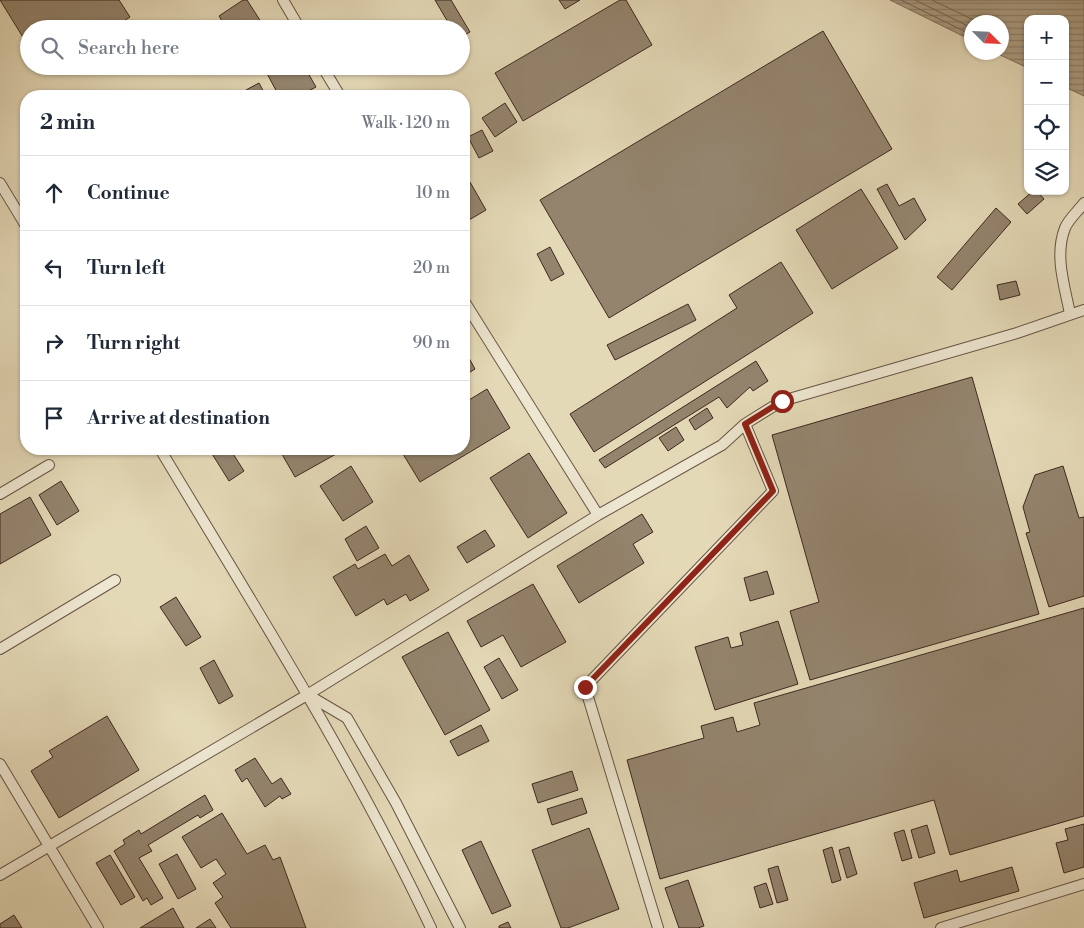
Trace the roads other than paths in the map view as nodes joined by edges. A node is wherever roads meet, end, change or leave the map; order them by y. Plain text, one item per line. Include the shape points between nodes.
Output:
1 (283, 0) edge
2 (295, 20) edge
3 (327, 75) edge
4 (336, 90) edge
5 (0, 183) edge
6 (1084, 203) edge
7 (20, 216) edge
8 (1084, 310) edge
9 (470, 311) edge
10 (1070, 314) junction
11 (745, 424) junction
12 (164, 455) edge
13 (50, 464) dead end
14 (0, 494) edge
15 (598, 515) junction
16 (114, 580) dead end
17 (0, 649) edge
18 (307, 694) junction
19 (0, 764) edge
20 (49, 848) junction
21 (0, 875) edge
22 (1084, 884) edge
23 (98, 928) edge
24 (431, 928) edge
25 (460, 928) edge
26 (658, 928) edge
27 (941, 928) edge

1 - 2 lane
3 - 4 lane
5 - 7 lane
6 - 10 lane via 1065,228 1061,247 1060,265
8 - 10 lane
9 - 15 lane
10 - 11 lane via 1017,333 782,401
11 - 15 lane via 722,445
11 - 26 lane via 773,491 585,687
12 - 18 lane
13 - 14 lane
15 - 18 lane
16 - 17 lane
18 - 20 lane
18 - 24 lane via 410,883
18 - 25 lane via 347,718 396,802
19 - 20 lane
20 - 21 lane
20 - 23 lane
22 - 27 lane

